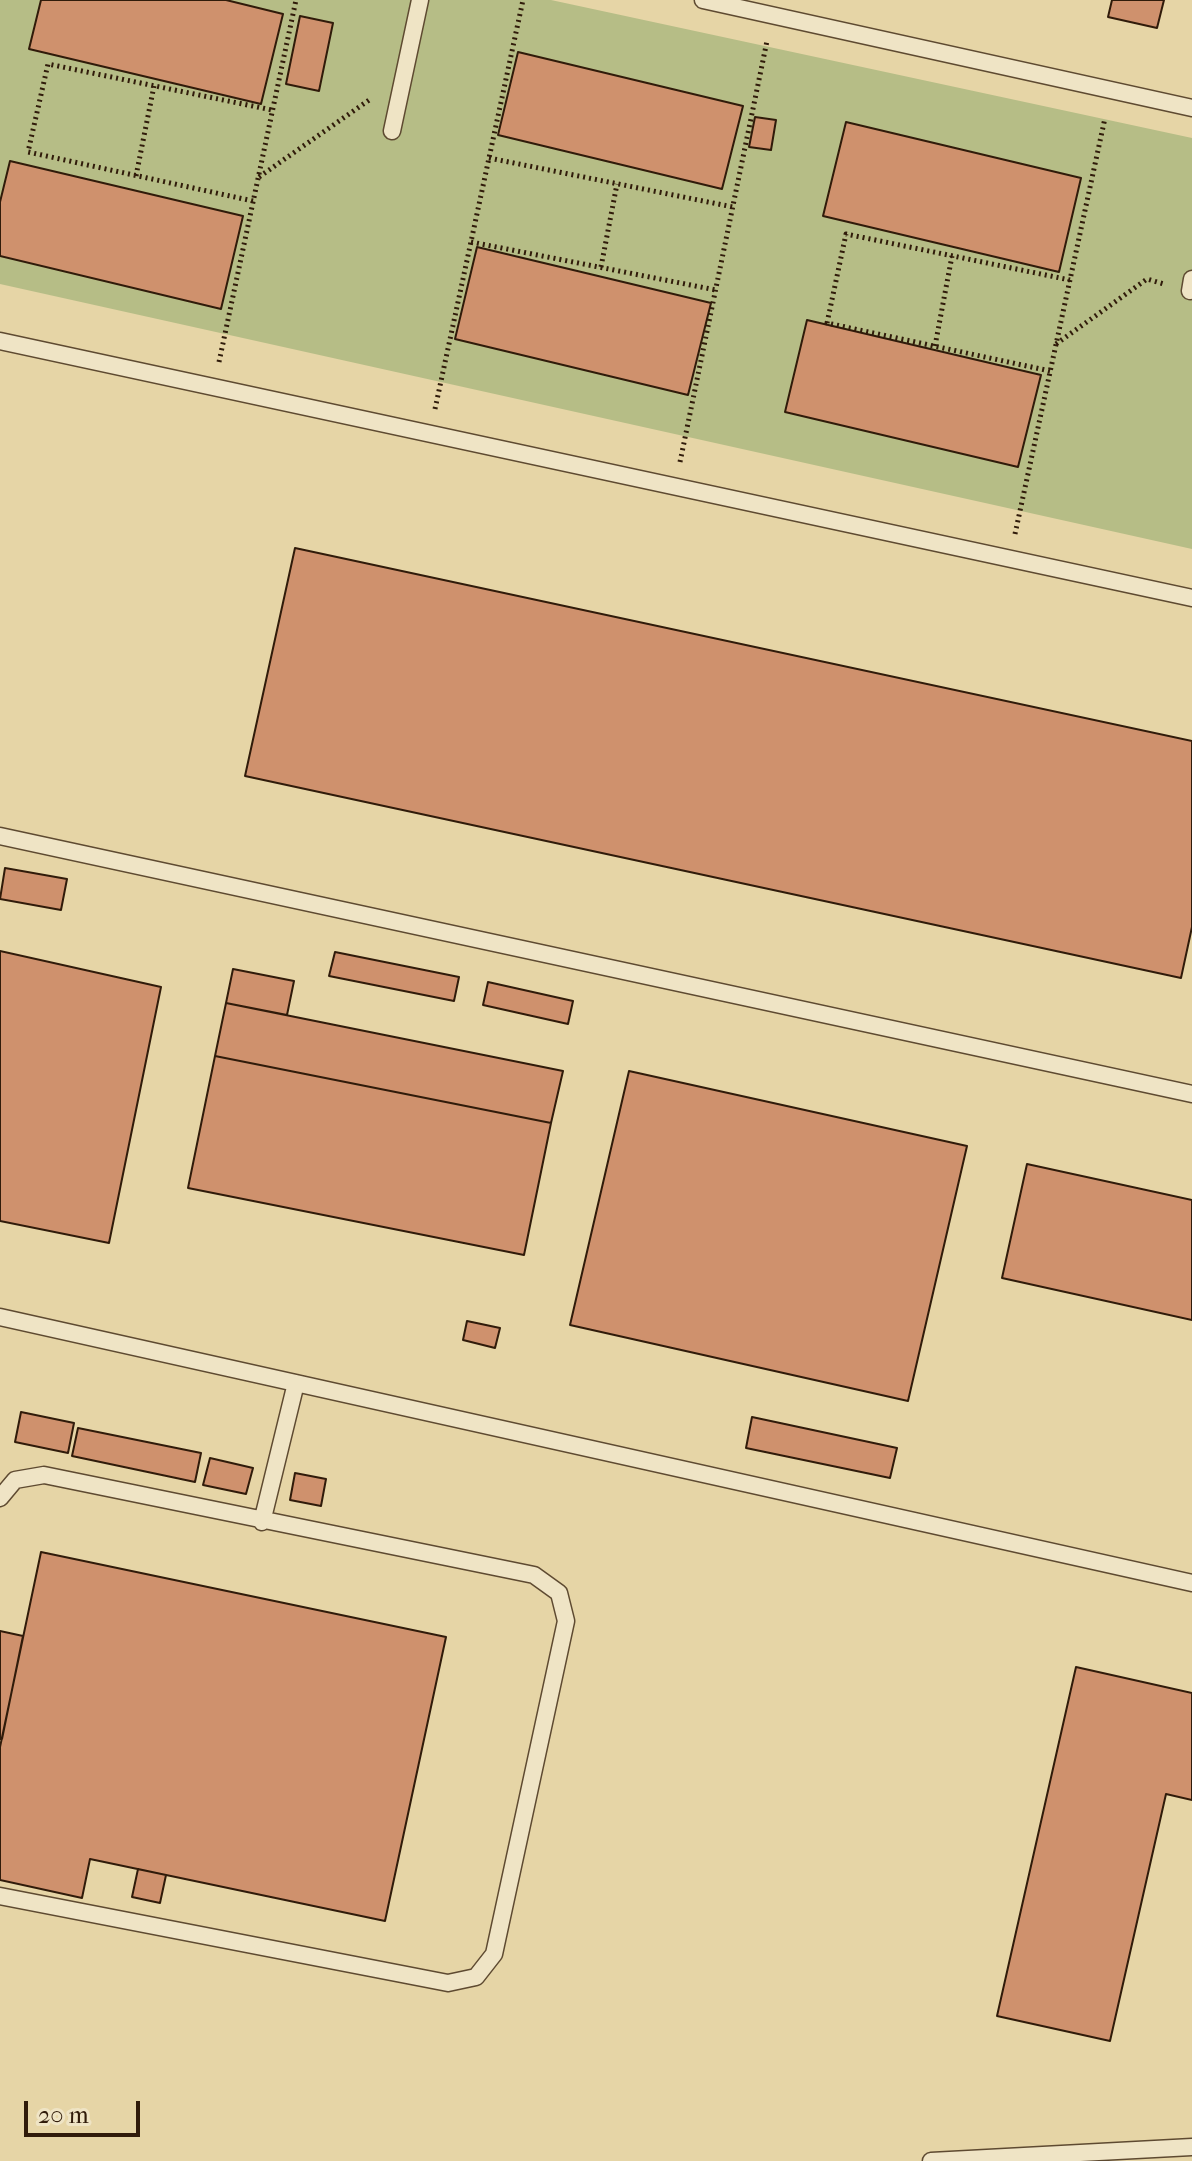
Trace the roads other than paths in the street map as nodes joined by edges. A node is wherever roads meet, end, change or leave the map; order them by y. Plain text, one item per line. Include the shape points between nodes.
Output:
1 (420, 0) edge
2 (703, 0) edge
3 (1192, 108) edge
4 (392, 131) dead end
5 (0, 341) edge
6 (1192, 598) edge
7 (0, 836) edge
8 (1192, 1094) edge
9 (0, 1317) edge
10 (296, 1383) junction
11 (0, 1498) edge
12 (262, 1522) junction
13 (1192, 1583) edge
14 (0, 1896) edge
15 (1192, 2147) edge
16 (931, 2161) edge

1 - 4 lane
2 - 3 lane
5 - 6 lane
7 - 8 lane
9 - 10 lane
10 - 12 lane
10 - 13 lane
11 - 12 lane via 15,1480 44,1475
12 - 14 lane via 534,1575 559,1593 566,1621 487,1967 462,1982 448,1983
15 - 16 lane

